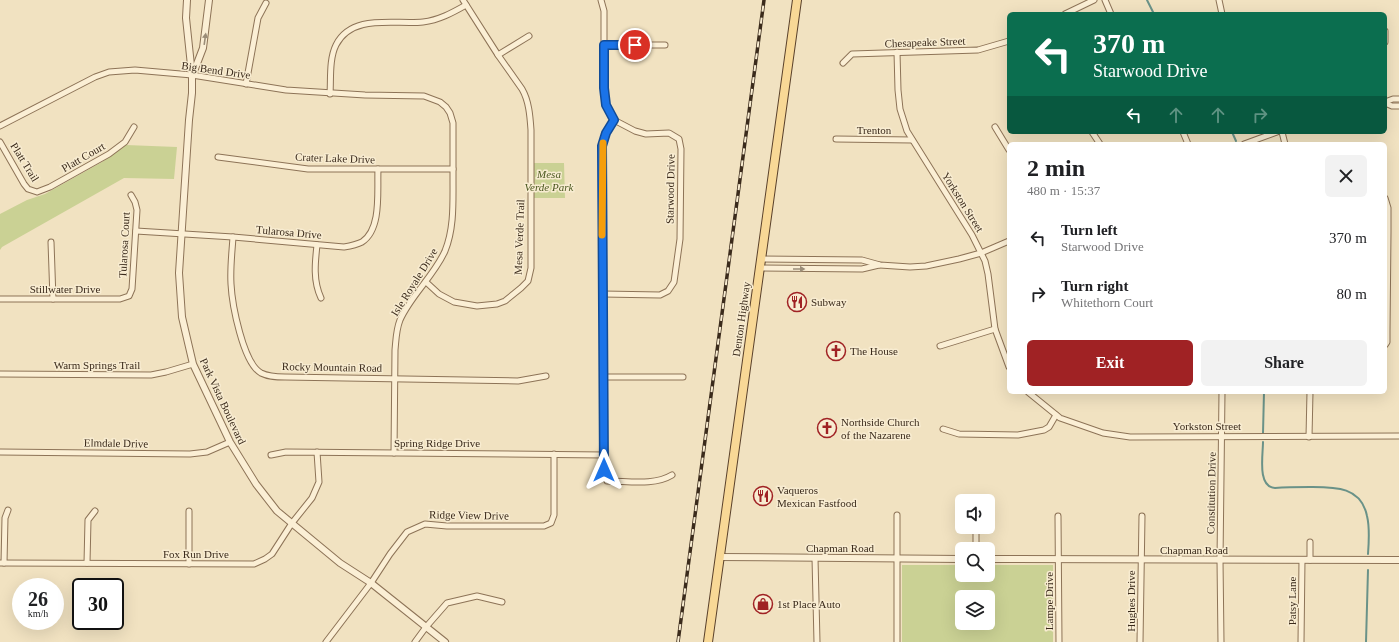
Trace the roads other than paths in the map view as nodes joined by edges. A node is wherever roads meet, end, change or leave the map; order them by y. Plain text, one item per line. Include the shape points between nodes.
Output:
1 (187, 0) edge
2 (209, 0) edge
3 (601, 0) edge
4 (797, 0) edge
5 (1094, 0) edge
6 (1105, 0) edge
7 (1219, 0) edge
8 (266, 3) dead end
9 (464, 3) edge
10 (1069, 12) edge
11 (1110, 12) edge
12 (1222, 12) edge
13 (529, 36) dead end
14 (1007, 42) edge
15 (604, 45) junction
16 (665, 45) dead end
17 (897, 52) junction
18 (498, 55) junction
19 (843, 62) dead end
20 (192, 75) junction
21 (246, 84) junction
22 (330, 94) junction
23 (1399, 99) edge
24 (1387, 101) edge
25 (440, 102) joint
26 (1387, 103) edge
27 (1399, 106) edge
28 (614, 120) junction
29 (0, 126) edge
30 (134, 127) dead end
31 (995, 127) dead end
32 (1272, 134) edge
33 (836, 140) dead end
34 (912, 140) junction
35 (0, 142) edge
36 (1250, 142) edge
37 (1007, 147) edge
38 (218, 157) dead end
39 (378, 169) junction
40 (453, 169) junction
41 (34, 192) joint
42 (131, 195) dead end
43 (1387, 205) edge
44 (136, 231) junction
45 (182, 235) junction
46 (233, 237) junction
47 (51, 242) dead end
48 (1007, 242) edge
49 (317, 245) junction
50 (981, 252) junction
51 (761, 259) junction
52 (824, 260) junction
53 (880, 265) junction
54 (760, 268) junction
55 (824, 269) junction
56 (426, 282) junction
57 (603, 294) junction
58 (129, 296) joint
59 (321, 298) dead end
60 (0, 299) edge
61 (53, 299) junction
62 (995, 329) junction
63 (1387, 331) edge
64 (1387, 331) edge
65 (1387, 342) edge
66 (940, 346) dead end
67 (1007, 361) edge
68 (193, 364) junction
69 (0, 374) edge
70 (546, 376) dead end
71 (603, 377) junction
72 (683, 377) dead end
73 (394, 378) junction
74 (1030, 394) edge
75 (1222, 394) edge
76 (1310, 394) edge
77 (1056, 415) junction
78 (942, 430) dead end
79 (1222, 436) junction
80 (1399, 436) edge
81 (1309, 437) junction
82 (230, 442) junction
83 (0, 452) edge
84 (317, 452) junction
85 (394, 453) junction
86 (554, 454) junction
87 (271, 455) dead end
88 (604, 455) junction
89 (672, 475) dead end
90 (8, 510) dead end
91 (95, 511) dead end
92 (188, 511) dead end
93 (897, 515) dead end
94 (1058, 516) dead end
95 (1142, 516) dead end
96 (292, 523) junction
97 (1310, 542) dead end
98 (719, 557) junction
99 (815, 558) junction
100 (896, 558) junction
101 (955, 558) edge
102 (995, 559) edge
103 (1059, 559) junction
104 (1141, 560) junction
105 (1220, 560) junction
106 (1302, 560) junction
107 (1310, 560) junction
108 (1399, 560) edge
109 (2, 563) edge
110 (87, 563) junction
111 (189, 564) junction
112 (371, 583) junction
113 (502, 602) dead end
114 (426, 627) junction
115 (326, 642) edge
116 (415, 642) edge
117 (445, 642) edge
118 (708, 642) edge
119 (817, 642) edge
120 (897, 642) edge
121 (1059, 642) edge
122 (1140, 642) edge
123 (1221, 642) edge
124 (1301, 642) edge

1 - 20 street, Park Vista Boulevard via 186,18
20 -> 2 street, Park Vista Boulevard via 203,48
3 - 15 street via 604,11
4 - 51 main road, Denton Highway
5 - 10 street
6 - 11 street
7 - 12 street
8 - 21 street via 258,18
9 - 18 street, Mesa Verde Trail
9 - 22 street via 448,15 433,20 371,23 350,30 336,45 333,54
13 - 18 street
14 - 17 street, Chesapeake Street via 978,50
15 - 16 street
15 - 28 street via 606,105
17 - 19 street, Chesapeake Street via 852,54
17 - 34 street, Yorkston Street via 900,109
18 - 56 street, Mesa Verde Trail via 525,94 530,111 531,234 528,281 505,301 477,306 454,302
20 - 21 street, Big Bend Drive
20 - 29 street, Big Bend Drive via 134,70 109,72 65,91
20 - 45 street, Park Vista Boulevard
21 - 22 street, Big Bend Drive
22 - 25 street, Big Bend Drive via 424,96
23 - 24 street
25 - 40 street, Isle Royale Drive via 450,112 453,123
26 - 27 street
28 - 57 street via 602,146
28 - 57 street, Starwood Drive via 635,131 646,134 669,133 679,139 680,239 674,282 668,291 660,295
30 - 41 street, Platt Court via 125,142 109,154 50,187
31 - 37 street
32 - 36 street
33 - 34 street, Trenton
34 - 50 street, Yorkston Street
35 - 41 street, Platt Trail via 24,184
38 - 39 street, Crater Lake Drive via 308,169
39 - 40 street, Crater Lake Drive
39 - 49 street, Tularosa Drive via 376,220 373,230 362,242 355,245
40 - 56 street, Isle Royale Drive via 449,238 439,264
42 - 44 street, Tularosa Court via 137,210
43 - 64 street
44 - 45 street, Tularosa Drive
44 - 58 street, Tularosa Court via 132,288
45 - 46 street, Tularosa Drive
45 - 68 street, Park Vista Boulevard via 179,273 182,317
46 - 49 street, Tularosa Drive
46 - 73 street, Rocky Mountain Road via 232,298 244,347 260,373 285,377
47 - 61 street
48 - 50 street
49 - 59 street via 316,284
50 - 53 street via 926,266
50 - 62 street, Yorkston Street via 988,274
51 - 52 street
51 - 54 main road, Denton Highway
52 - 53 street via 862,260
52 - 55 street
53 - 55 street via 862,269
54 -> 55 street
54 - 98 main road, Denton Highway
56 - 73 street, Isle Royale Drive via 400,321 396,339
57 - 71 street
58 - 61 street, Stillwater Drive via 120,299
60 - 61 street, Stillwater Drive
62 - 66 street
62 - 67 street, Yorkston Street
63 - 65 street
68 - 69 street, Warm Springs Trail via 151,375
68 - 82 street, Park Vista Boulevard
70 - 73 street, Rocky Mountain Road via 518,381
71 - 72 street
71 - 88 street
73 - 85 street, Isle Royale Drive
74 - 77 street, Yorkston Street
75 - 79 street, Constitution Drive
76 - 81 street
77 - 78 street via 1049,427 1044,430 1024,434 986,436
77 - 79 street, Yorkston Street via 1103,433 1130,437
79 - 81 street, Yorkston Street
79 - 105 street, Constitution Drive
80 - 81 street, Yorkston Street
82 - 83 street, Elmdale Drive via 207,452 190,454
82 - 96 street, Park Vista Boulevard via 256,484 277,510
84 - 85 street, Spring Ridge Drive
84 - 87 street, Spring Ridge Drive via 286,452
84 - 96 street, Fox Run Drive via 319,482 312,498
85 - 86 street, Spring Ridge Drive
86 - 88 street, Spring Ridge Drive
86 - 112 street, Ridge View Drive via 554,515 551,524 425,524 407,532
88 - 89 street via 607,481 652,482 664,480
90 - 109 street via 5,518
91 - 110 street via 88,520
92 - 111 street
93 - 100 street
94 - 103 street, Lampe Drive
95 - 104 street, Hughes Drive
96 - 111 street, Fox Run Drive via 272,554 265,560 254,564
96 - 112 street, Park Vista Boulevard via 340,563
97 - 107 street
98 - 99 street, Chapman Road
98 - 118 main road, Denton Highway
99 - 100 street, Chapman Road
99 - 119 street
100 - 101 street, Chapman Road
100 - 120 street
102 - 103 street, Chapman Road
103 - 104 street, Chapman Road
103 - 121 street, Lampe Drive
104 - 105 street, Chapman Road
104 - 122 street, Hughes Drive
105 - 106 street, Chapman Road
105 - 123 street, Constitution Drive
106 - 107 street, Chapman Road
106 - 124 street, Patsy Lane
107 - 108 street, Chapman Road
109 - 110 street, Fox Run Drive
110 - 111 street, Fox Run Drive
112 - 114 street, Park Vista Boulevard
112 - 115 street, Ridge View Drive
113 - 114 street via 477,596 447,603
114 - 116 street
114 - 117 street, Park Vista Boulevard

